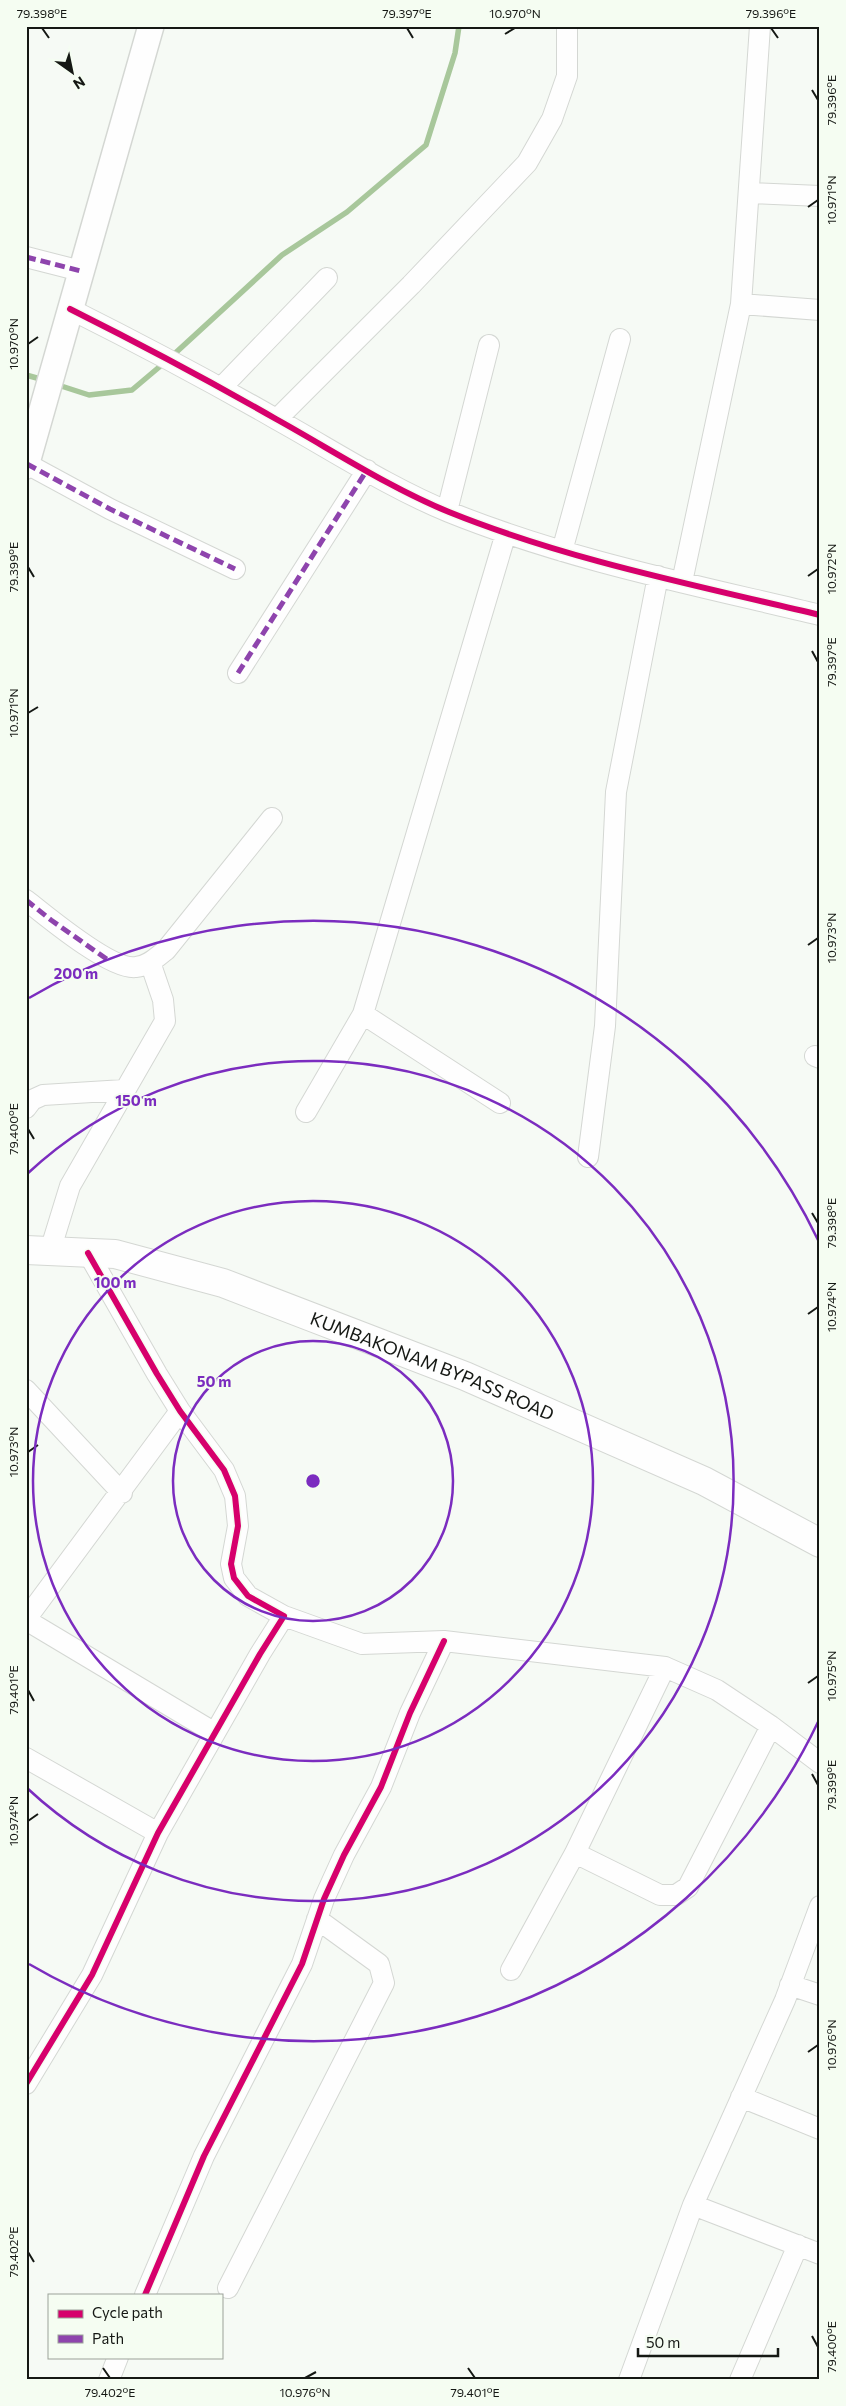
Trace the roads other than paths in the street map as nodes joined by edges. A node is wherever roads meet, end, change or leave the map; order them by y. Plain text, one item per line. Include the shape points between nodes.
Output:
1 (151, 26) edge
2 (567, 26) edge
3 (760, 26) edge
4 (750, 193) junction
5 (820, 196) edge
6 (26, 257) edge
7 (81, 271) junction
8 (327, 278) dead end
9 (742, 304) junction
10 (70, 309) junction
11 (820, 310) edge
12 (620, 340) dead end
13 (489, 345) dead end
14 (221, 388) junction
15 (277, 419) junction
16 (27, 465) edge
17 (367, 470) junction
18 (447, 511) junction
19 (506, 534) junction
20 (562, 551) junction
21 (234, 569) dead end
22 (658, 576) junction
23 (682, 582) junction
24 (820, 615) edge
25 (238, 673) dead end
26 (272, 818) dead end
27 (26, 900) edge
28 (150, 962) junction
29 (363, 1014) junction
30 (124, 1090) junction
31 (500, 1103) dead end
32 (26, 1108) edge
33 (306, 1112) dead end
34 (588, 1157) dead end
35 (38, 1250) edge
36 (88, 1252) junction
37 (26, 1390) edge
38 (180, 1412) junction
39 (122, 1492) junction
40 (820, 1543) edge
41 (284, 1616) junction
42 (26, 1619) edge
43 (444, 1641) junction
44 (665, 1667) junction
45 (771, 1726) junction
46 (215, 1732) junction
47 (26, 1758) edge
48 (820, 1763) edge
49 (158, 1833) junction
50 (575, 1853) junction
51 (820, 1906) edge
52 (317, 1919) junction
53 (511, 1970) dead end
54 (790, 1985) junction
55 (820, 1995) edge
56 (26, 2084) edge
57 (741, 2097) junction
58 (820, 2129) edge
59 (693, 2206) junction
60 (798, 2244) junction
61 (820, 2254) edge
62 (228, 2288) dead end
63 (145, 2294) edge
64 (118, 2358) edge
65 (109, 2380) edge
66 (629, 2380) edge
67 (740, 2380) edge

1 - 7 main road
2 - 15 street via 568,76 552,119 527,163
3 - 4 street
4 - 5 street
4 - 9 street
6 - 7 street
7 - 10 main road
8 - 14 street
9 - 11 street
9 - 23 street
10 - 14 street
10 - 16 main road
12 - 20 street
13 - 18 street
14 - 15 street
15 - 17 street
16 - 21 street
17 - 18 street
17 - 25 street
18 - 19 street
19 - 20 street
19 - 29 street
20 - 22 street
22 - 23 street
22 - 34 street via 616,792 605,1026
23 - 24 street
26 - 28 street via 166,950
27 - 28 street via 108,960 135,968
28 - 30 street via 163,1000 165,1021
29 - 31 street
29 - 33 street
30 - 32 street via 43,1095 32,1100
30 - 35 street
35 - 36 highway, KUMBAKONAM BYPASS ROAD
36 - 38 street
36 - 40 highway, KUMBAKONAM BYPASS ROAD via 115,1254 222,1283 465,1376 704,1481
37 - 39 street
38 - 39 street
38 - 41 street via 224,1470 235,1496 238,1526 230,1564 234,1578 248,1596
39 - 42 street
41 - 43 street via 362,1644
41 - 46 street
42 - 46 street
43 - 44 street
43 - 52 street via 410,1713 381,1787 344,1855
44 - 45 street via 717,1690
44 - 50 street
45 - 48 street
45 - 50 street via 688,1887 676,1895 660,1895
46 - 49 street
47 - 49 street
49 - 56 street via 92,1975
50 - 53 street
51 - 54 street
52 - 62 street via 380,1964 384,1983
52 - 63 street via 302,1964 204,2156
54 - 55 street
54 - 57 street
57 - 58 street
57 - 59 street
59 - 60 street
59 - 66 street
60 - 61 street
60 - 67 street
64 - 65 street

